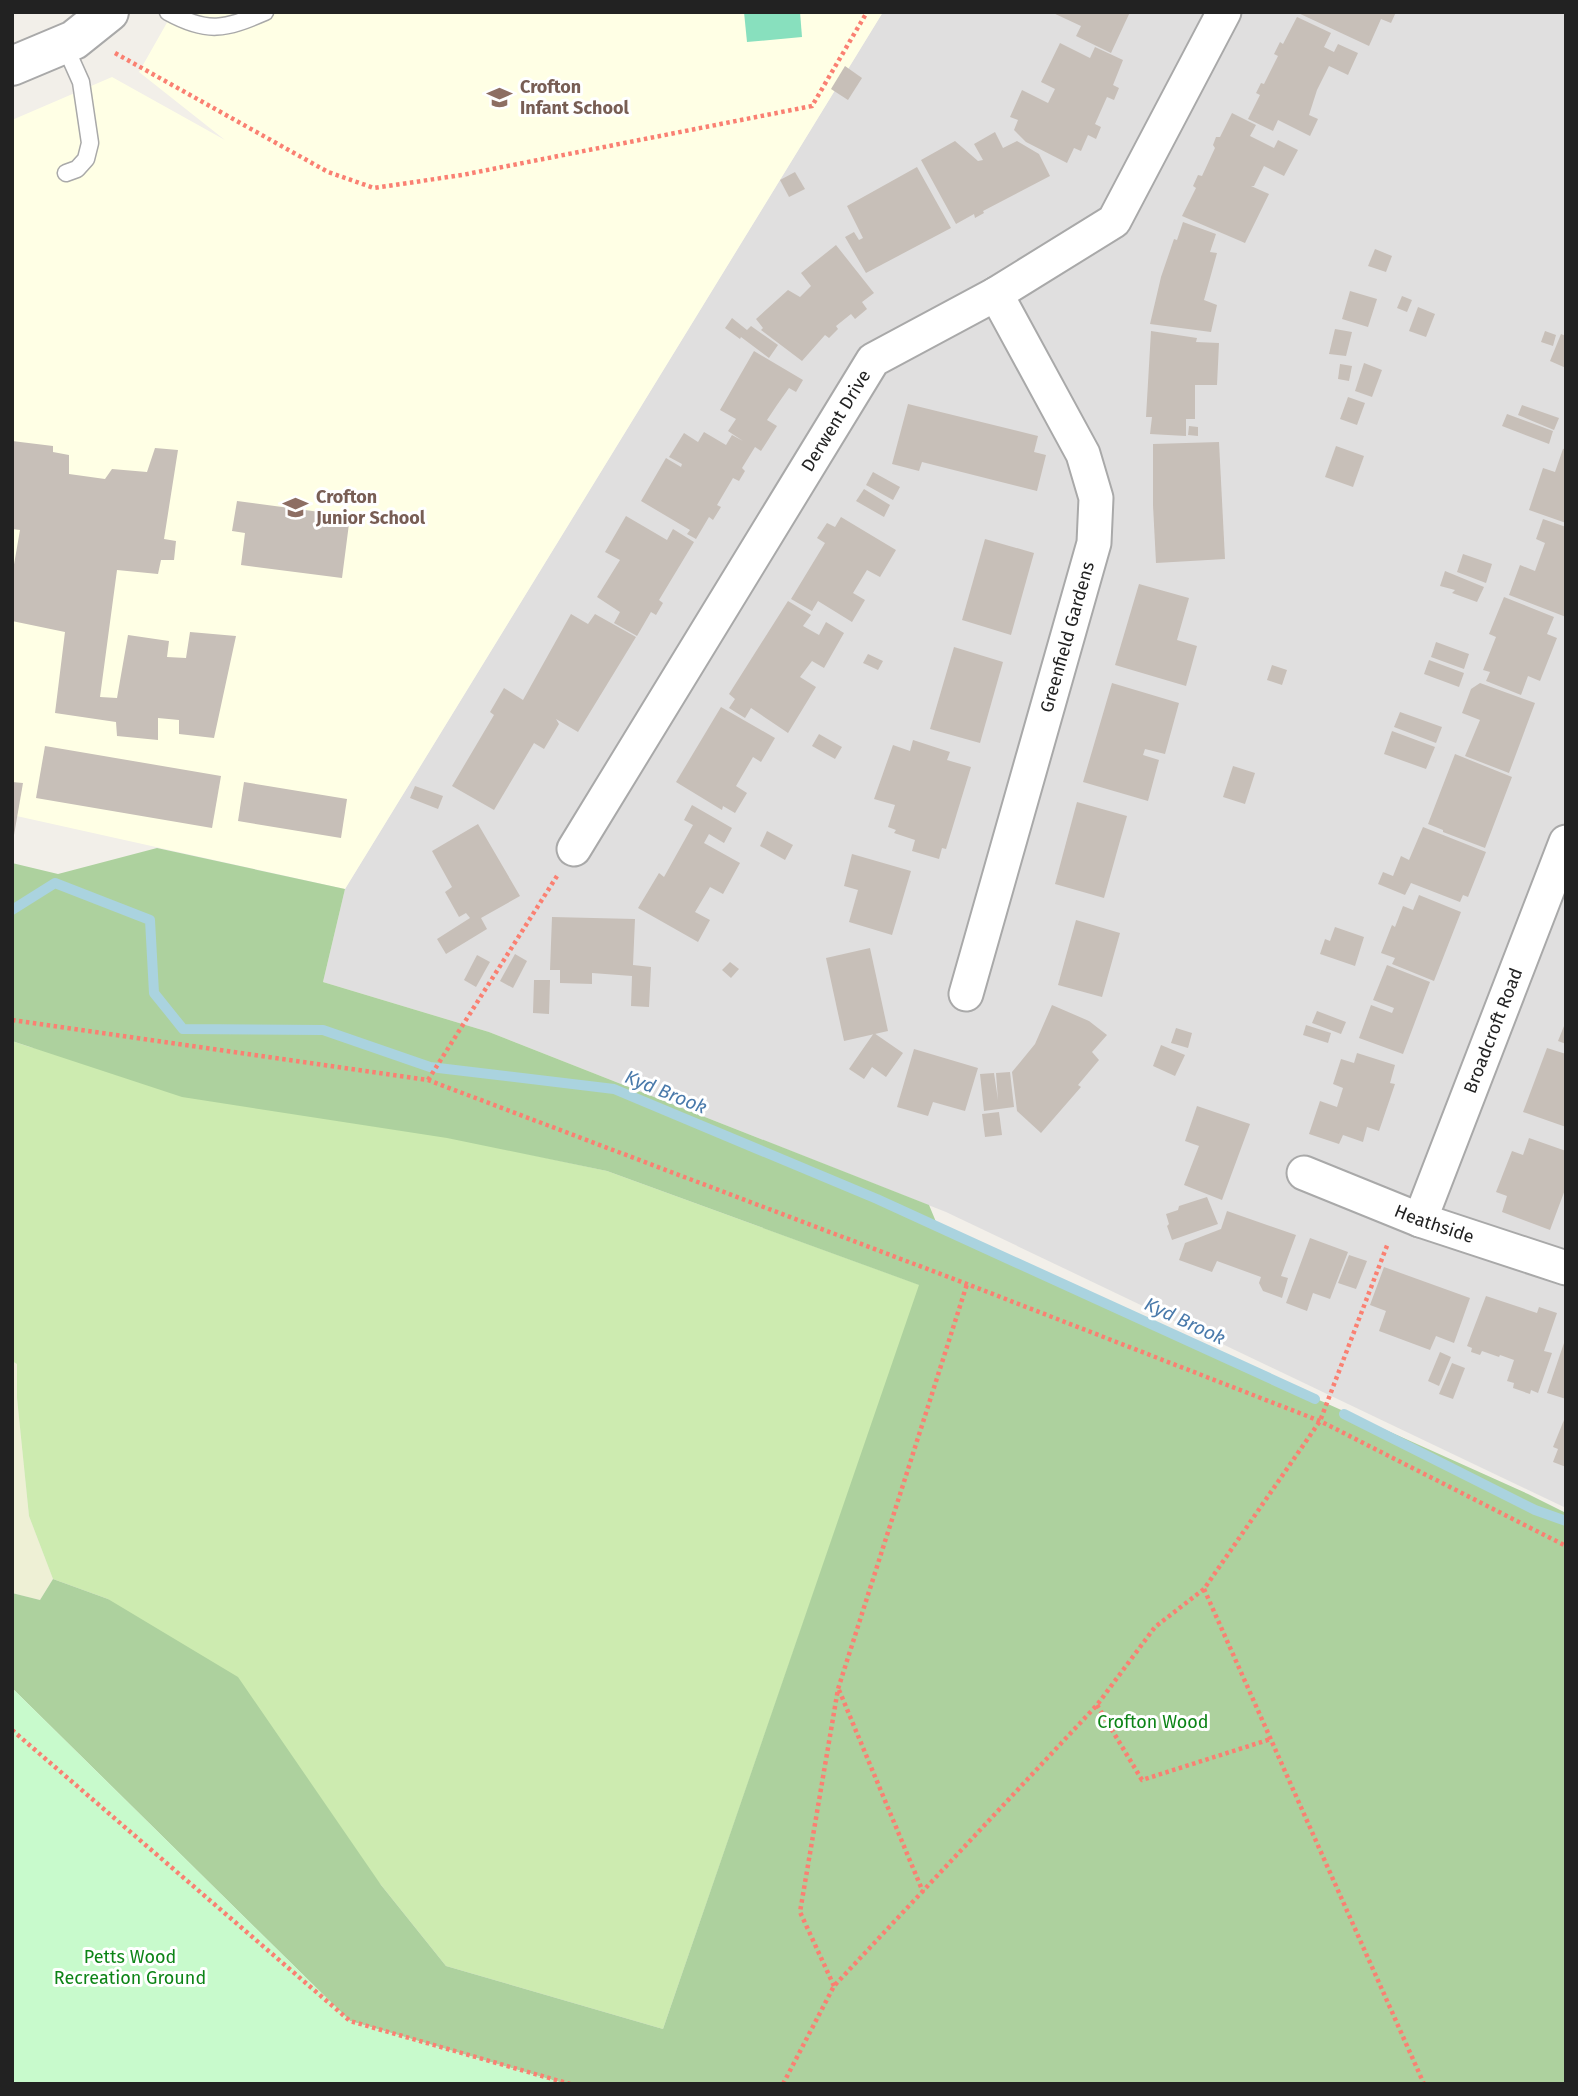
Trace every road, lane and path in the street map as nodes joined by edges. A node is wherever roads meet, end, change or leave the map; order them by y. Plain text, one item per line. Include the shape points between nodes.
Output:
1 (169, 12) edge
2 (265, 12) edge
3 (867, 12) edge
4 (1224, 12) edge
5 (85, 30) edge
6 (12, 66) edge
7 (66, 173) dead end
8 (996, 294) junction
9 (1566, 842) edge
10 (574, 849) joint
11 (966, 994) dead end
12 (12, 1020) edge
13 (428, 1080) junction
14 (1304, 1172) dead end
15 (1410, 1215) junction
16 (1566, 1268) edge
17 (967, 1284) junction
18 (1320, 1421) junction
19 (1566, 1546) edge
20 (1204, 1589) junction
21 (838, 1689) junction
22 (1097, 1705) junction
23 (12, 1730) edge
24 (1270, 1739) junction
25 (923, 1892) junction
26 (834, 1986) junction
27 (570, 2084) edge
28 (783, 2084) edge
29 (1424, 2084) edge

1 - 2 lane via 188,23 218,27
3 - 5 path via 811,106 374,188 328,172
4 - 8 street, Derwent Drive via 1114,221
5 - 6 street
5 - 7 lane via 80,82 90,143 86,159
8 - 10 street, Derwent Drive via 873,360
8 - 11 street, Greenfield Gardens via 1083,454 1096,498 1094,543
9 - 15 street, Broadcroft Road
10 - 13 path
12 - 13 path
13 - 17 path
14 - 15 street, Heathside
15 - 16 street, Heathside
15 - 18 path
17 - 18 path
17 - 21 path
18 - 19 path
18 - 20 path
20 - 22 path via 1155,1627
20 - 24 path
21 - 25 path
21 - 26 path via 800,1912
22 - 24 path via 1142,1780
22 - 25 path
23 - 27 path via 350,2021
24 - 29 path
25 - 26 path
26 - 28 path

